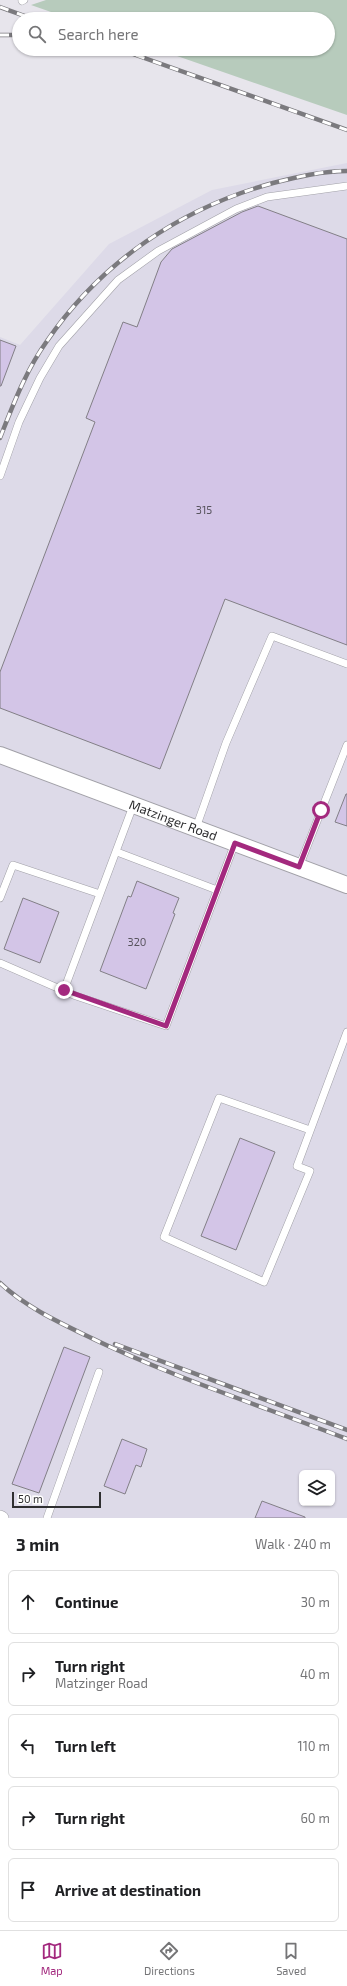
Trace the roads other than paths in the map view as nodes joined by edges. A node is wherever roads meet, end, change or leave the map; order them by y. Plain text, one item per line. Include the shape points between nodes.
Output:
1 (347, 186) edge
2 (0, 476) edge
3 (347, 664) edge
4 (347, 745) edge
5 (0, 756) edge
6 (133, 806) junction
7 (196, 828) junction
8 (235, 843) junction
9 (116, 852) junction
10 (299, 867) junction
11 (347, 885) edge
12 (217, 890) junction
13 (100, 894) junction
14 (0, 898) edge
15 (0, 963) edge
16 (64, 990) junction
17 (347, 1032) edge
18 (310, 1130) junction
19 (99, 1372) dead end
20 (47, 1518) edge

1 - 2 lane via 267,197 236,209 158,251 118,280 59,346 19,422
3 - 7 lane via 272,636 226,743
4 - 10 lane
5 - 6 street, Matzinger Road
6 - 7 street, Matzinger Road
6 - 9 lane
7 - 8 street, Matzinger Road
8 - 10 street, Matzinger Road
8 - 12 lane
9 - 12 lane
9 - 13 lane
10 - 11 street, Matzinger Road
12 - 16 lane via 166,1026
13 - 14 lane via 13,865
13 - 16 lane
15 - 16 lane
17 - 18 lane
18 - 18 lane via 297,1166 310,1171 264,1282 164,1237 219,1098
19 - 20 lane

